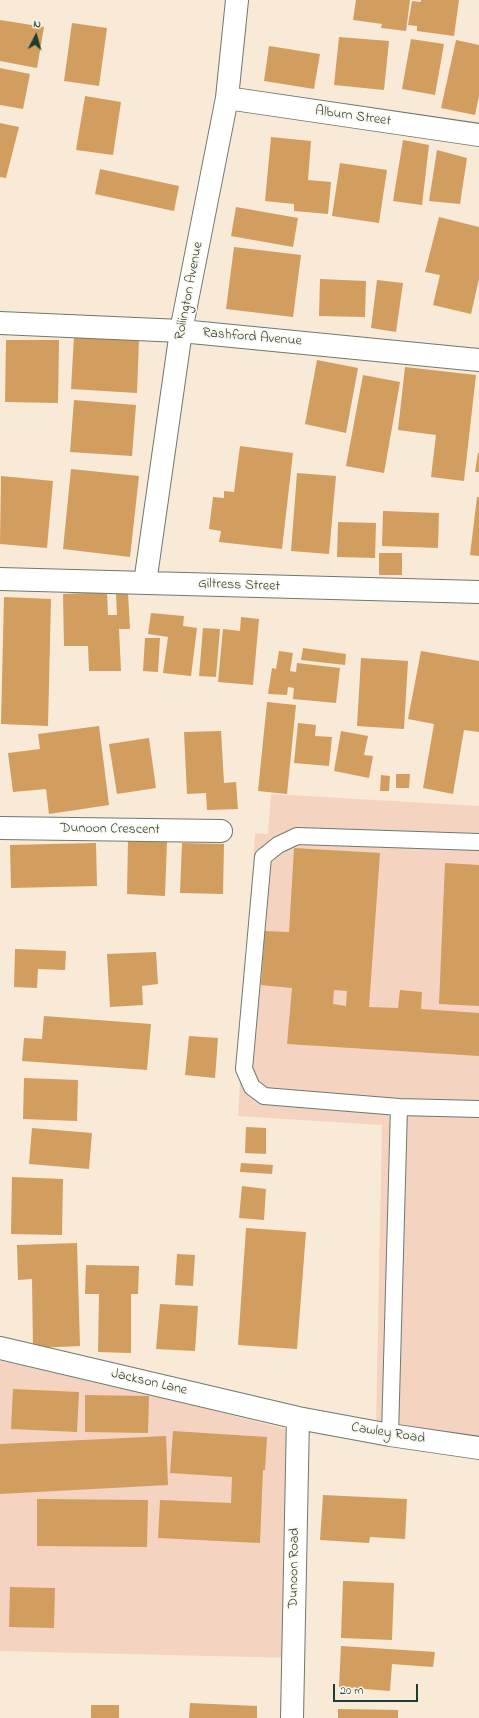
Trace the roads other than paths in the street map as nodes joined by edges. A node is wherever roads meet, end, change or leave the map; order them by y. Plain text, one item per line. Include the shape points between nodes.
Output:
1 (237, 0) edge
2 (227, 98) junction
3 (479, 135) edge
4 (0, 323) edge
5 (181, 331) junction
6 (479, 360) edge
7 (0, 579) edge
8 (145, 583) junction
9 (479, 592) edge
10 (0, 828) edge
11 (221, 831) dead end
12 (479, 842) edge
13 (398, 1107) junction
14 (479, 1109) edge
15 (0, 1348) edge
16 (298, 1418) junction
17 (390, 1435) junction
18 (479, 1448) edge
19 (292, 1718) edge

1 - 2 street, Rollington Avenue
2 - 3 street, Alburn Street
2 - 5 street, Rollington Avenue
4 - 5 street, Rashford Avenue
5 - 6 street, Rashford Avenue
5 - 8 street, Rollington Avenue
7 - 8 street, Giltress Street
8 - 9 street, Giltress Street
10 - 11 street, Dunoon Crescent
12 - 13 lane via 297,836 278,845 263,857 244,1069 252,1087 264,1096
13 - 14 lane
13 - 17 lane
15 - 16 street, Jackson Lane
16 - 17 street, Cawley Road
16 - 19 street, Dunoon Road
17 - 18 street, Cawley Road

